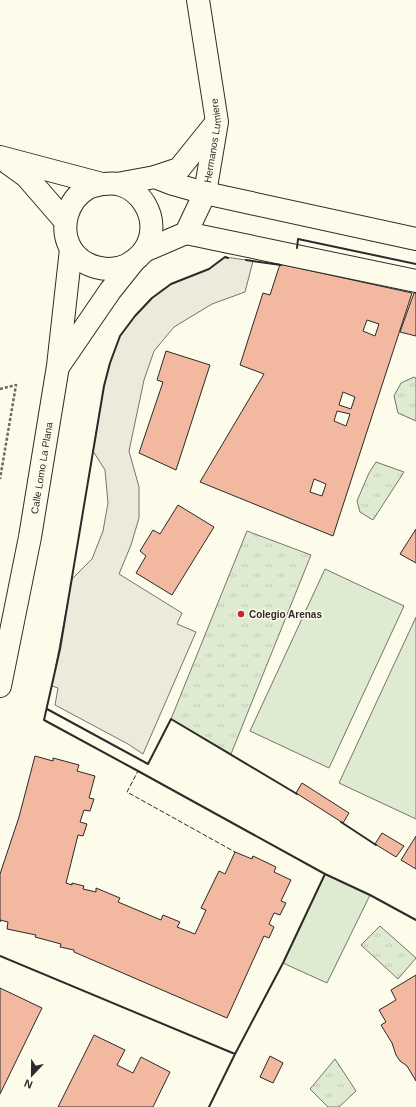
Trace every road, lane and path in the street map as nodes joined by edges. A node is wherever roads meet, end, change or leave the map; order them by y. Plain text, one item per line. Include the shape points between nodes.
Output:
1 (198, 0) edge
2 (217, 122) junction
3 (0, 157) edge
4 (155, 177) junction
5 (110, 184) junction
6 (205, 193) junction
7 (65, 221) junction
8 (186, 233) junction
9 (416, 239) edge
10 (71, 249) junction
11 (139, 256) junction
12 (416, 281) edge
13 (58, 366) junction
14 (0, 389) edge
15 (0, 479) edge
16 (0, 686) edge

1 - 2 street, Hermanos Lumiere
2 - 4 street via 180,169
2 - 6 street, Hermanos Lumiere
3 - 5 street
3 - 7 street via 26,176
4 - 5 street
4 - 6 street
5 - 7 street via 89,188 78,196 69,208
5 - 11 street via 130,189 141,198 149,210 152,224 150,238
6 - 8 street, Hermanos Lumiere
6 - 9 street
7 - 10 street via 66,236
8 - 11 street
8 - 12 street via 235,251
10 - 11 street via 93,267 107,269 122,267
10 - 13 street, Calle Lomo La Plana
11 - 13 street via 110,291
13 - 16 street, Calle Lomo La Plana via 30,537
14 - 15 path via 16,385

